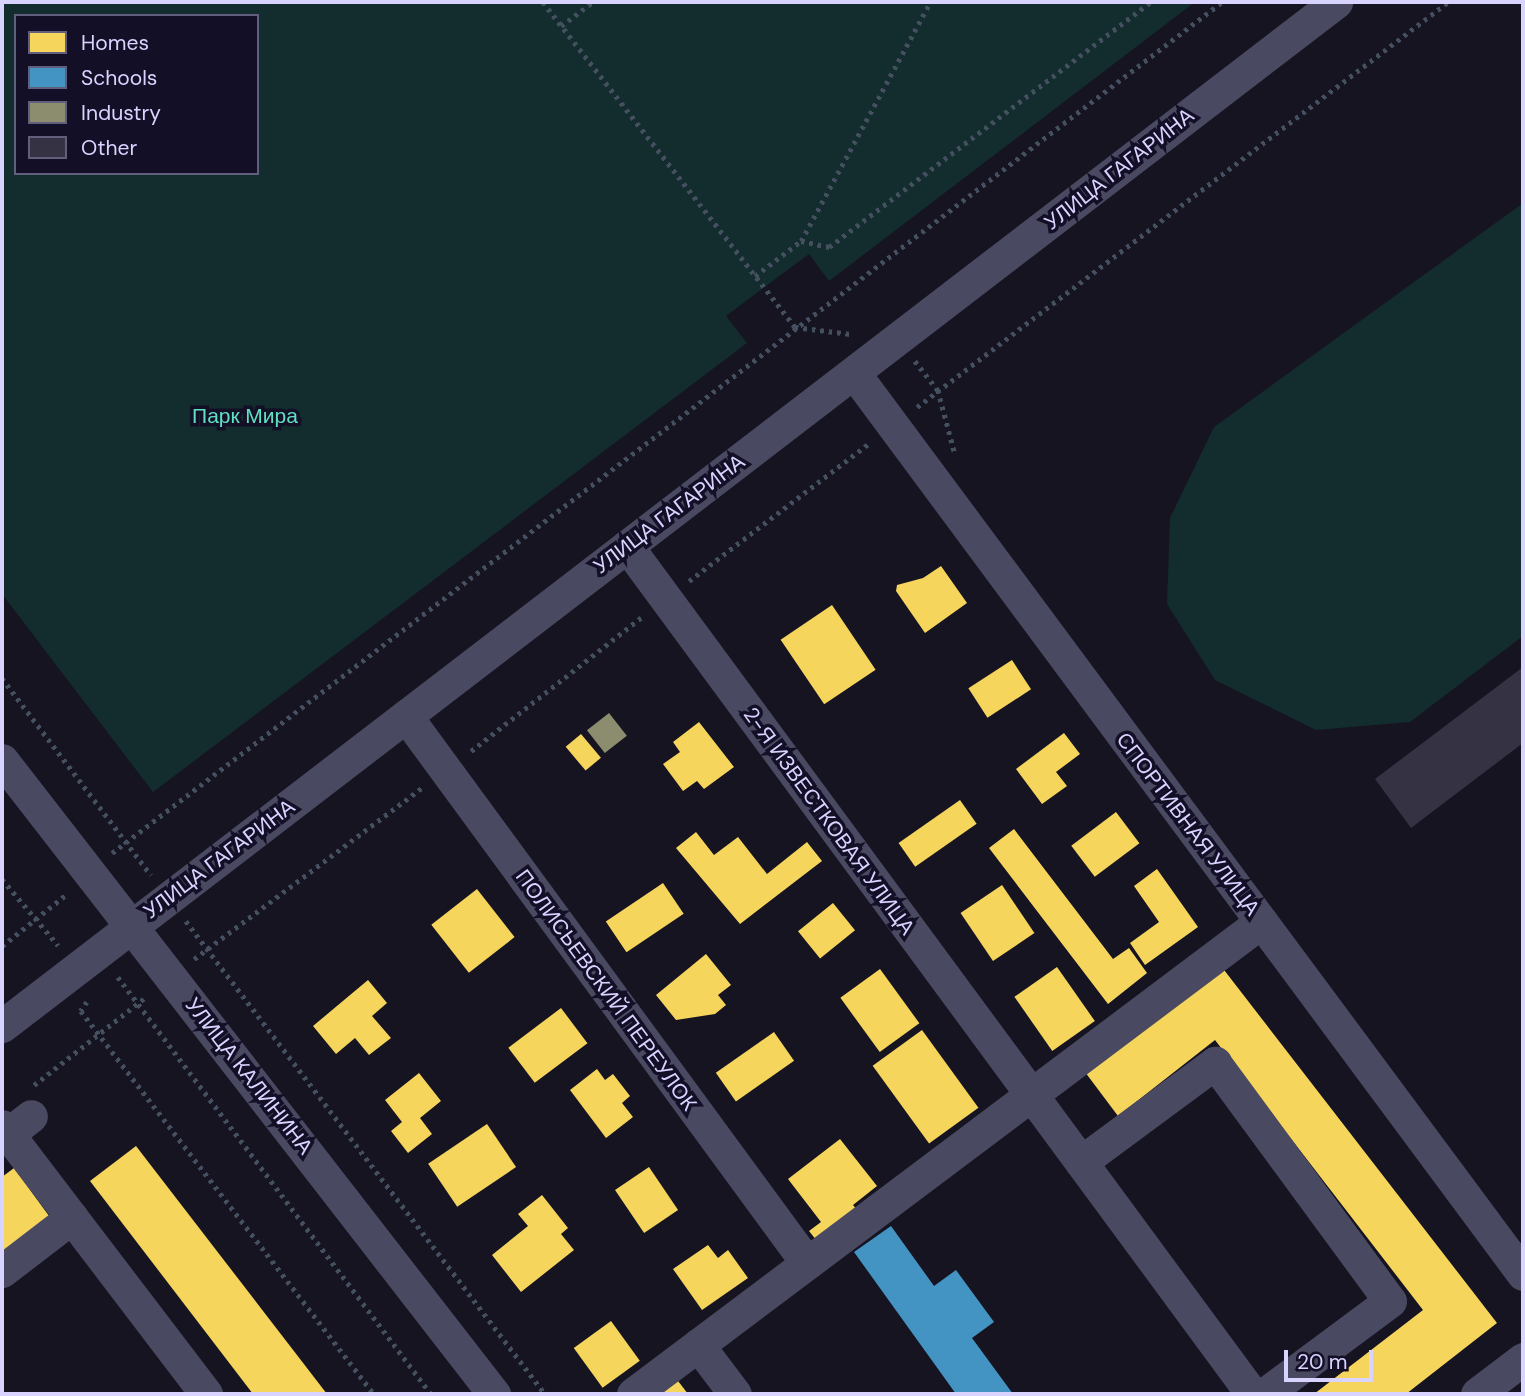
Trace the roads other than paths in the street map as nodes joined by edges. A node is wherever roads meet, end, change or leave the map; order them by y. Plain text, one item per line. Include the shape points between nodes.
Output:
1 (1336, 2) edge
2 (853, 373) junction
3 (627, 546) junction
4 (406, 716) junction
5 (2, 760) edge
6 (1261, 922) junction
7 (131, 926) junction
8 (2, 1026) edge
9 (1031, 1095) junction
10 (16, 1117) edge
11 (1081, 1162) junction
12 (72, 1217) junction
13 (807, 1264) junction
14 (2, 1271) edge
15 (1523, 1274) edge
16 (698, 1345) junction
17 (1523, 1359) edge
18 (206, 1394) edge
19 (494, 1394) edge
20 (633, 1394) edge
21 (735, 1394) edge
22 (1252, 1394) edge
23 (1265, 1394) edge
24 (1477, 1394) edge

1 - 2 street, УЛИЦА ГАГАРИНА
2 - 3 street, УЛИЦА ГАГАРИНА
2 - 6 street, СПОРТИВНАЯ УЛИЦА
3 - 4 street, УЛИЦА ГАГАРИНА
3 - 9 street, 2-Я ИЗВЕСТКОВАЯ УЛИЦА
4 - 7 street, УЛИЦА ГАГАРИНА
4 - 13 street, ПОЛИСЬЕВСКИЙ ПЕРЕУЛОК
5 - 7 street, УЛИЦА КАЛИНИНА
6 - 9 street
6 - 15 street, СПОРТИВНАЯ УЛИЦА
7 - 8 street, УЛИЦА ГАГАРИНА
7 - 19 street, УЛИЦА КАЛИНИНА
9 - 11 street, 2-Я ИЗВЕСТКОВАЯ УЛИЦА
9 - 13 street
10 - 12 street
11 - 22 street, 2-Я ИЗВЕСТКОВАЯ УЛИЦА
11 - 23 street via 1215,1063 1390,1301
12 - 14 street
12 - 18 street
13 - 16 street
16 - 20 street
16 - 21 street
17 - 24 street

